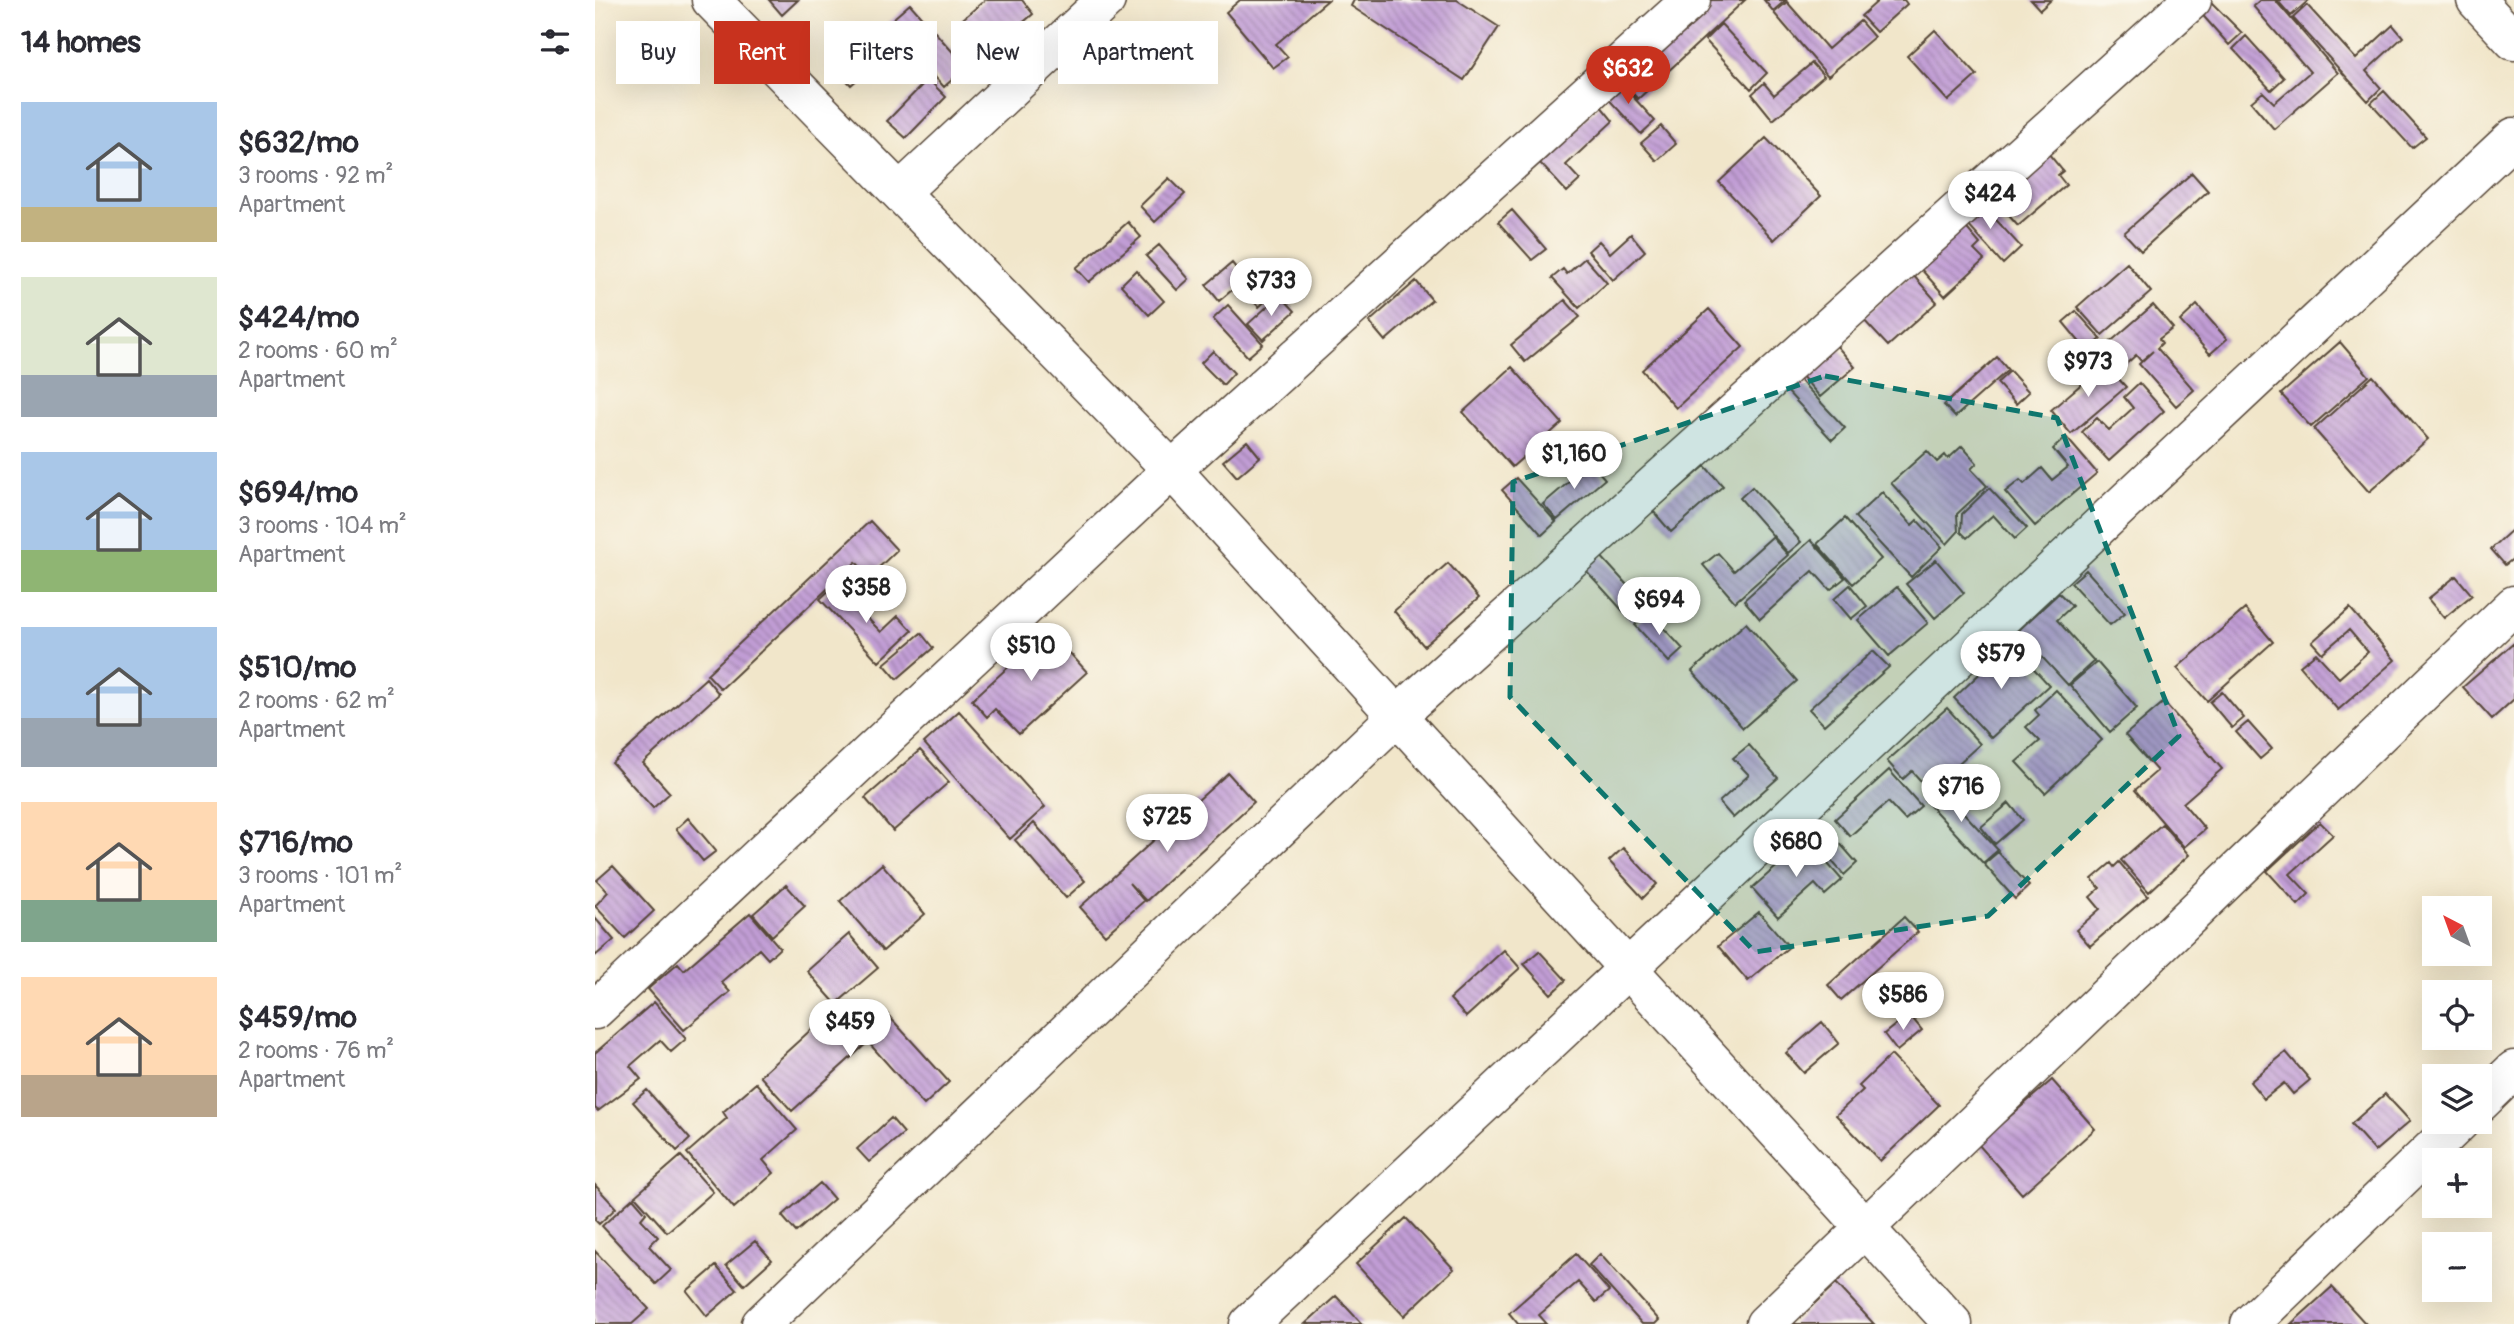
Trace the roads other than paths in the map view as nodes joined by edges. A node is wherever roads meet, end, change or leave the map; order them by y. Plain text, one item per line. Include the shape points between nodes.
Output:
1 (711, 0) edge
2 (1106, 0) edge
3 (1691, 0) edge
4 (2192, 0) edge
5 (2476, 0) edge
6 (2514, 41) edge
7 (2514, 137) edge
8 (900, 192) junction
9 (1173, 470) junction
10 (2514, 605) edge
11 (1397, 716) junction
12 (1628, 970) junction
13 (595, 1010) edge
14 (2514, 1070) edge
15 (2492, 1091) edge
16 (2448, 1134) edge
17 (1865, 1228) junction
18 (761, 1324) edge
19 (1249, 1324) edge
20 (1765, 1324) edge
21 (1952, 1324) edge
22 (2250, 1324) edge

1 - 8 street
2 - 8 street
3 - 9 street
4 - 11 street
5 - 6 street
7 - 12 street
8 - 9 street
9 - 11 street
9 - 13 street
10 - 17 street
11 - 12 street
11 - 18 street
12 - 17 street
12 - 19 street
14 - 15 street
16 - 22 street
17 - 20 street
17 - 21 street

